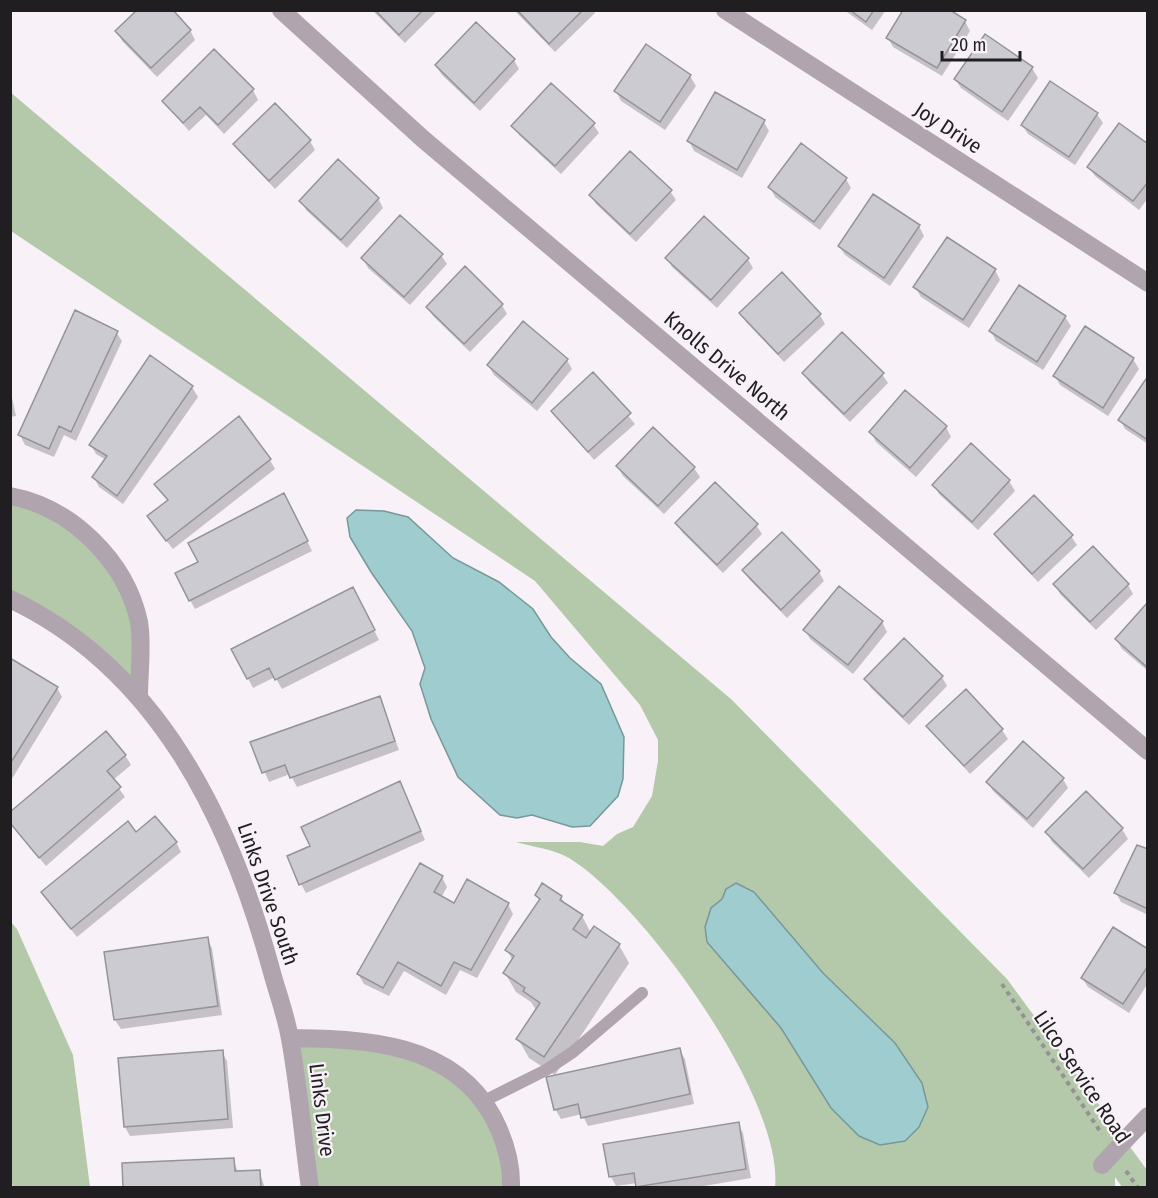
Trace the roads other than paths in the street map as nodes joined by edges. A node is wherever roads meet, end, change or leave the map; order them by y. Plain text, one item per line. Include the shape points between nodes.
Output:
1 (281, 10) edge
2 (724, 10) edge
3 (1148, 283) edge
4 (10, 496) edge
5 (10, 600) edge
6 (140, 696) junction
7 (1148, 752) edge
8 (642, 993) dead end
9 (290, 1038) junction
10 (484, 1101) junction
11 (1148, 1116) edge
12 (1098, 1169) dead end
13 (310, 1188) edge
14 (511, 1188) edge

1 - 7 street, Knolls Drive North via 423,139
2 - 3 street, Joy Drive
4 - 6 street via 32,500 77,524 119,572 139,622
5 - 6 street, Links Drive South via 37,612 83,645
6 - 9 street, Links Drive South via 181,750 227,838 261,932
8 - 10 lane via 573,1052
9 - 10 street via 346,1039 398,1047 433,1059 460,1076
9 - 13 street, Links Drive
10 - 14 street via 501,1132 512,1168
11 - 12 street, bridge

